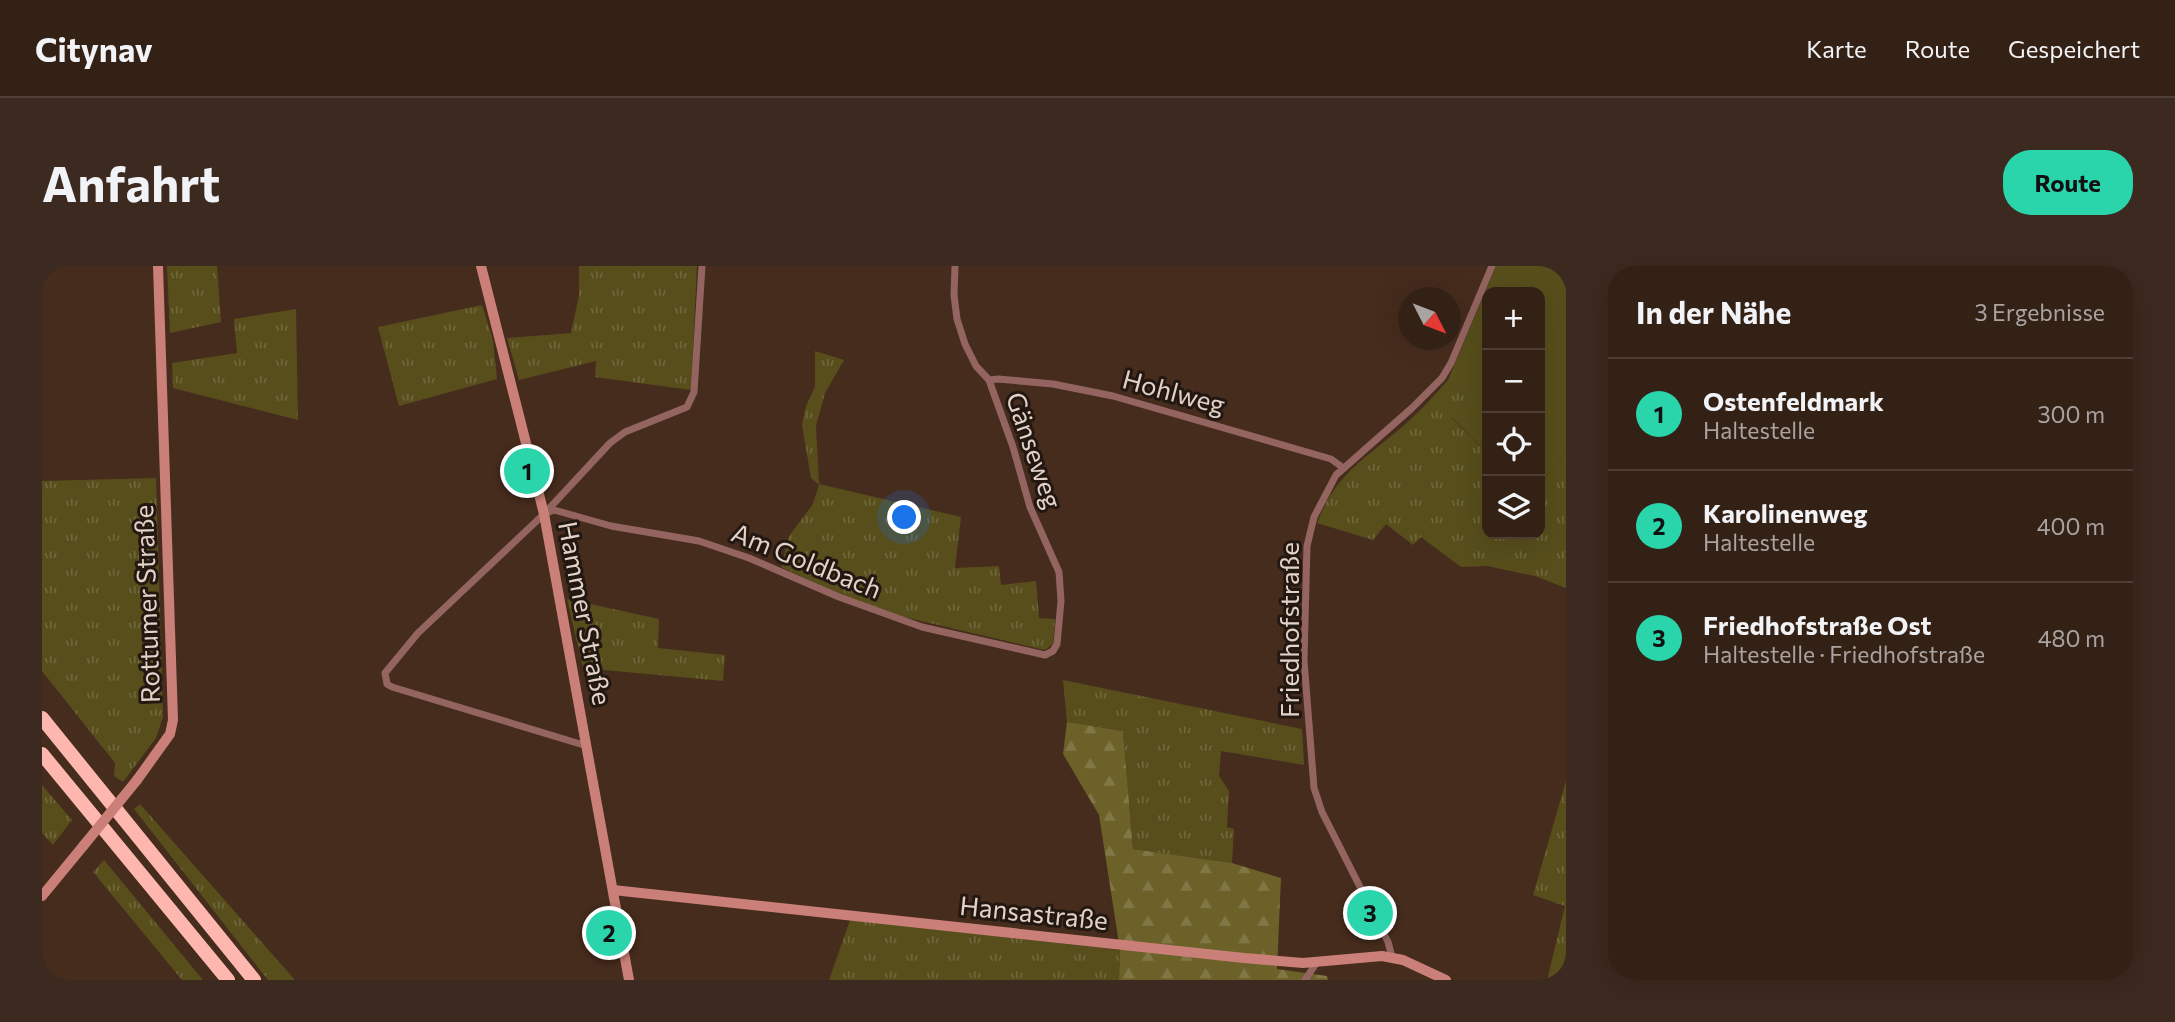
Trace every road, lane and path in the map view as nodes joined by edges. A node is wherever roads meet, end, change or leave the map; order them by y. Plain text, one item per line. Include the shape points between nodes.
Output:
1 (158, 266) edge
2 (481, 266) edge
3 (702, 266) edge
4 (956, 266) edge
5 (1492, 266) edge
6 (989, 380) junction
7 (1342, 467) junction
8 (544, 514) junction
9 (1053, 651) joint
10 (42, 718) edge
11 (587, 746) junction
12 (42, 754) edge
13 (42, 764) edge
14 (74, 793) junction
15 (613, 890) junction
16 (42, 896) edge
17 (1392, 957) junction
18 (1317, 962) junction
19 (228, 980) edge
20 (254, 980) edge
21 (629, 980) edge
22 (1305, 980) edge
23 (1447, 980) edge

1 - 16 street, Rottumer Straße, bridge via 173,720 170,734 136,780
2 - 8 street, Hammer Straße
3 - 8 street via 691,403 610,443
4 - 6 street, Gänseweg via 957,319 976,366
5 - 7 street, Friedhofstraße via 1442,378
6 - 7 street, Hohlweg via 1053,384 1113,396 1331,459
6 - 9 street, Gänseweg via 1030,507 1059,572 1061,601
7 - 17 street, Friedhofstraße via 1318,505 1307,546 1304,660 1311,774 1322,812
8 - 9 street, Am Goldbach via 554,510 611,526 699,541 922,627 1045,656
8 - 11 street, Hammer Straße
8 - 11 street via 418,633 384,679 392,687
10 - 20 highway
11 - 15 street, Hammer Straße
12 - 14 highway
13 - 14 highway
14 - 19 highway
15 - 18 street, Hansastraße
15 - 21 street, Hammer Straße
17 - 18 street, Hansastraße via 1368,955
17 - 23 street, Hansastraße
18 - 22 street

